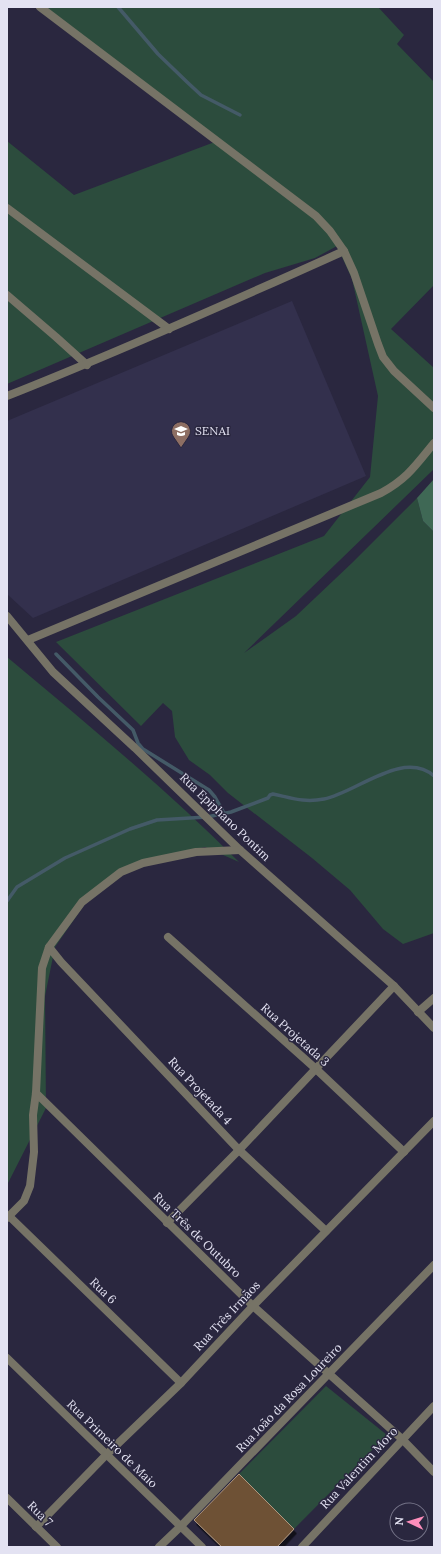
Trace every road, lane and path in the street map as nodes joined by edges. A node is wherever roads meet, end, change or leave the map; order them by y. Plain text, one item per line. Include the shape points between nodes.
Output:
1 (40, 7) edge
2 (7, 208) edge
3 (344, 251) junction
4 (7, 295) edge
5 (169, 329) junction
6 (87, 364) junction
7 (7, 396) edge
8 (434, 408) edge
9 (434, 442) edge
10 (7, 616) edge
11 (28, 640) junction
12 (240, 850) junction
13 (168, 937) dead end
14 (49, 947) junction
15 (394, 986) junction
16 (434, 998) edge
17 (418, 1012) junction
18 (434, 1028) edge
19 (316, 1069) junction
20 (36, 1093) junction
21 (434, 1121) edge
22 (239, 1150) junction
23 (404, 1152) junction
24 (8, 1217) edge
25 (167, 1223) junction
26 (326, 1231) junction
27 (434, 1265) edge
28 (253, 1306) junction
29 (7, 1358) edge
30 (329, 1374) junction
31 (181, 1383) junction
32 (434, 1406) edge
33 (402, 1439) junction
34 (106, 1455) junction
35 (434, 1472) edge
36 (7, 1498) edge
37 (36, 1527) junction
38 (180, 1527) junction
39 (57, 1547) edge
40 (159, 1547) edge
41 (202, 1547) edge
42 (302, 1547) edge

1 - 3 street via 316,216
2 - 5 street
3 - 5 street
3 - 8 street via 384,357 394,371
4 - 6 street
5 - 6 street
6 - 7 street
9 - 11 street via 408,474 396,485 381,493
10 - 11 street, Rua Epiphano Pontim
11 - 12 street, Rua Epiphano Pontim via 53,672 136,748
12 - 14 street via 196,852 143,863 121,872 82,902
12 - 15 street, Rua Epiphano Pontim
13 - 19 street, Rua Projetada 3
14 - 20 street via 42,968
14 - 22 street, Rua Projetada 4
15 - 17 street, Rua Epiphano Pontim
15 - 19 street
16 - 17 street
17 - 18 street, Rua Epiphano Pontim
19 - 22 street
19 - 23 street, Rua Projetada 3
20 - 24 street via 30,1186 24,1201
20 - 25 street, Rua Três de Outubro
21 - 23 street, Rua Três Irmãos
22 - 25 street
22 - 26 street, Rua Projetada 4
23 - 26 street, Rua Três Irmãos
24 - 31 street, Rua 6
25 - 28 street, Rua Três de Outubro
26 - 28 street, Rua Três Irmãos
27 - 30 street, Rua João da Rosa Loureiro
28 - 30 street, Rua Três de Outubro
28 - 31 street, Rua Três Irmãos
29 - 34 street, Rua Primeiro de Maio
30 - 33 street, Rua Três de Outubro
30 - 38 street, Rua João da Rosa Loureiro
31 - 34 street, Rua Três Irmãos
32 - 33 street, Rua Valentim Moro
33 - 35 street, Rua Três de Outubro
33 - 42 street, Rua Valentim Moro
34 - 37 street, Rua Três Irmãos
34 - 38 street, Rua Primeiro de Maio
36 - 37 street, Rua 7
37 - 39 street, Rua 7
38 - 40 street, Rua João da Rosa Loureiro
38 - 41 street, Rua Primeiro de Maio

